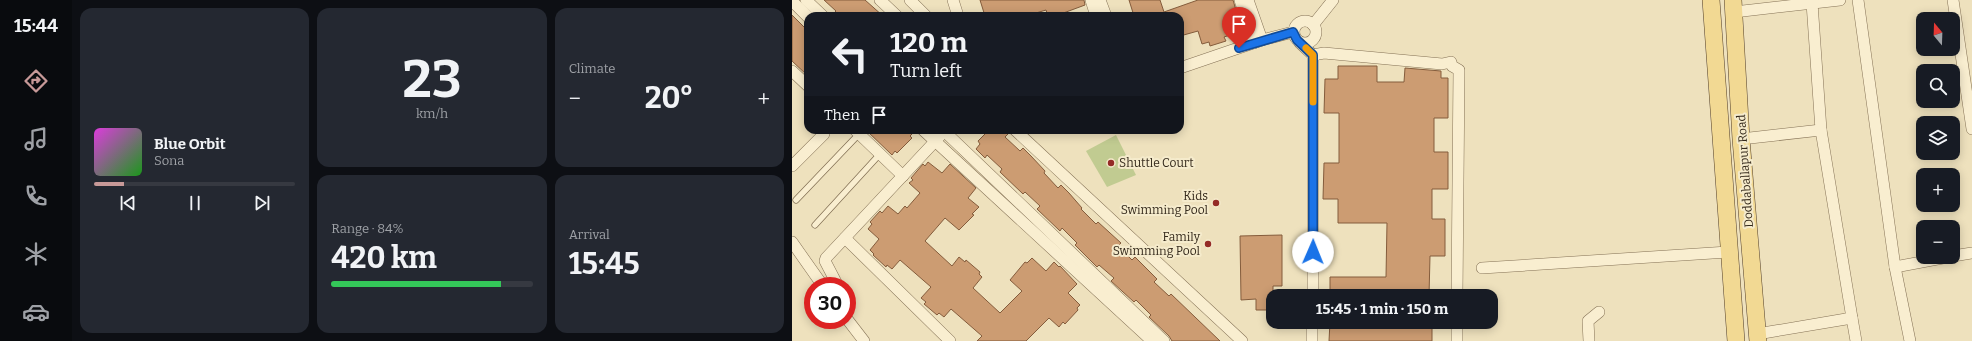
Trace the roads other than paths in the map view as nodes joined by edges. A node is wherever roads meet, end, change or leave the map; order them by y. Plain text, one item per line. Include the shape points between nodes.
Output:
1 (806, 0) edge
2 (880, 0) edge
3 (910, 0) edge
4 (953, 0) edge
5 (1091, 0) edge
6 (1100, 0) edge
7 (1240, 0) edge
8 (1249, 0) edge
9 (1333, 0) edge
10 (1711, 0) edge
11 (1840, 0) edge
12 (1858, 0) edge
13 (1953, 0) edge
14 (792, 1) edge
15 (1812, 3) junction
16 (1734, 6) edge
17 (819, 12) edge
18 (893, 12) edge
19 (922, 12) edge
20 (957, 12) edge
21 (1095, 12) edge
22 (1104, 12) edge
23 (804, 13) edge
24 (1313, 24) junction
25 (1293, 32) junction
26 (1258, 42) junction
27 (1300, 43) junction
28 (1313, 55) junction
29 (1184, 67) edge
30 (792, 71) edge
31 (804, 82) edge
32 (1972, 129) edge
33 (1821, 130) junction
34 (824, 134) dead end
35 (855, 134) edge
36 (859, 134) edge
37 (927, 134) edge
38 (941, 134) edge
39 (948, 134) edge
40 (1019, 134) edge
41 (1741, 139) junction
42 (935, 142) junction
43 (880, 154) junction
44 (792, 166) edge
45 (903, 176) junction
46 (796, 200) dead end
47 (814, 225) dead end
48 (845, 238) junction
49 (792, 242) edge
50 (1728, 252) junction
51 (1972, 253) edge
52 (1960, 255) edge
53 (1916, 263) edge
54 (1895, 267) junction
55 (1482, 268) dead end
56 (817, 277) edge
57 (834, 277) edge
58 (1313, 289) edge
59 (1457, 289) edge
60 (1599, 312) dead end
61 (1852, 318) junction
62 (855, 329) edge
63 (1312, 329) edge
64 (1457, 329) edge
65 (1757, 337) edge
66 (864, 341) edge
67 (950, 341) edge
68 (1152, 341) edge
69 (1164, 341) edge
70 (1242, 341) edge
71 (1312, 341) edge
72 (1457, 341) edge
73 (1589, 341) edge
74 (1736, 341) edge
75 (1856, 341) edge
76 (1910, 341) edge

1 - 17 street
2 - 18 street
3 - 19 street
4 - 20 street
5 - 21 street
6 - 22 street
7 - 26 street
8 - 26 street
9 - 24 street
10 - 50 main road, Doddaballapur Road
11 - 15 street
12 - 54 street
13 - 32 street
14 - 23 street
15 - 16 street
15 - 33 street
16 - 41 main road, Doddaballapur Road
24 - 25 street via 1300,22
24 - 27 street via 1316,33 1312,40
25 - 26 street
25 - 27 street
26 - 29 street
27 - 28 street
28 - 58 street
28 - 59 street via 1442,64 1451,62 1459,70
30 - 31 street
33 - 41 street
33 - 61 street
34 - 44 street
35 - 46 lane
36 - 43 street
37 - 42 street
38 - 42 street
39 - 69 street
40 - 70 street
41 - 65 main road, Doddaballapur Road
42 - 45 street
42 - 68 street
43 - 45 street
43 - 47 lane
45 - 48 street
48 - 57 street via 825,260
48 - 67 street
49 - 56 street
50 - 55 street
50 - 74 main road, Doddaballapur Road
51 - 52 street
53 - 54 street
54 - 76 street
60 - 73 street via 1588,321
61 - 65 street
61 - 75 street
62 - 66 street
63 - 71 street
64 - 72 street

